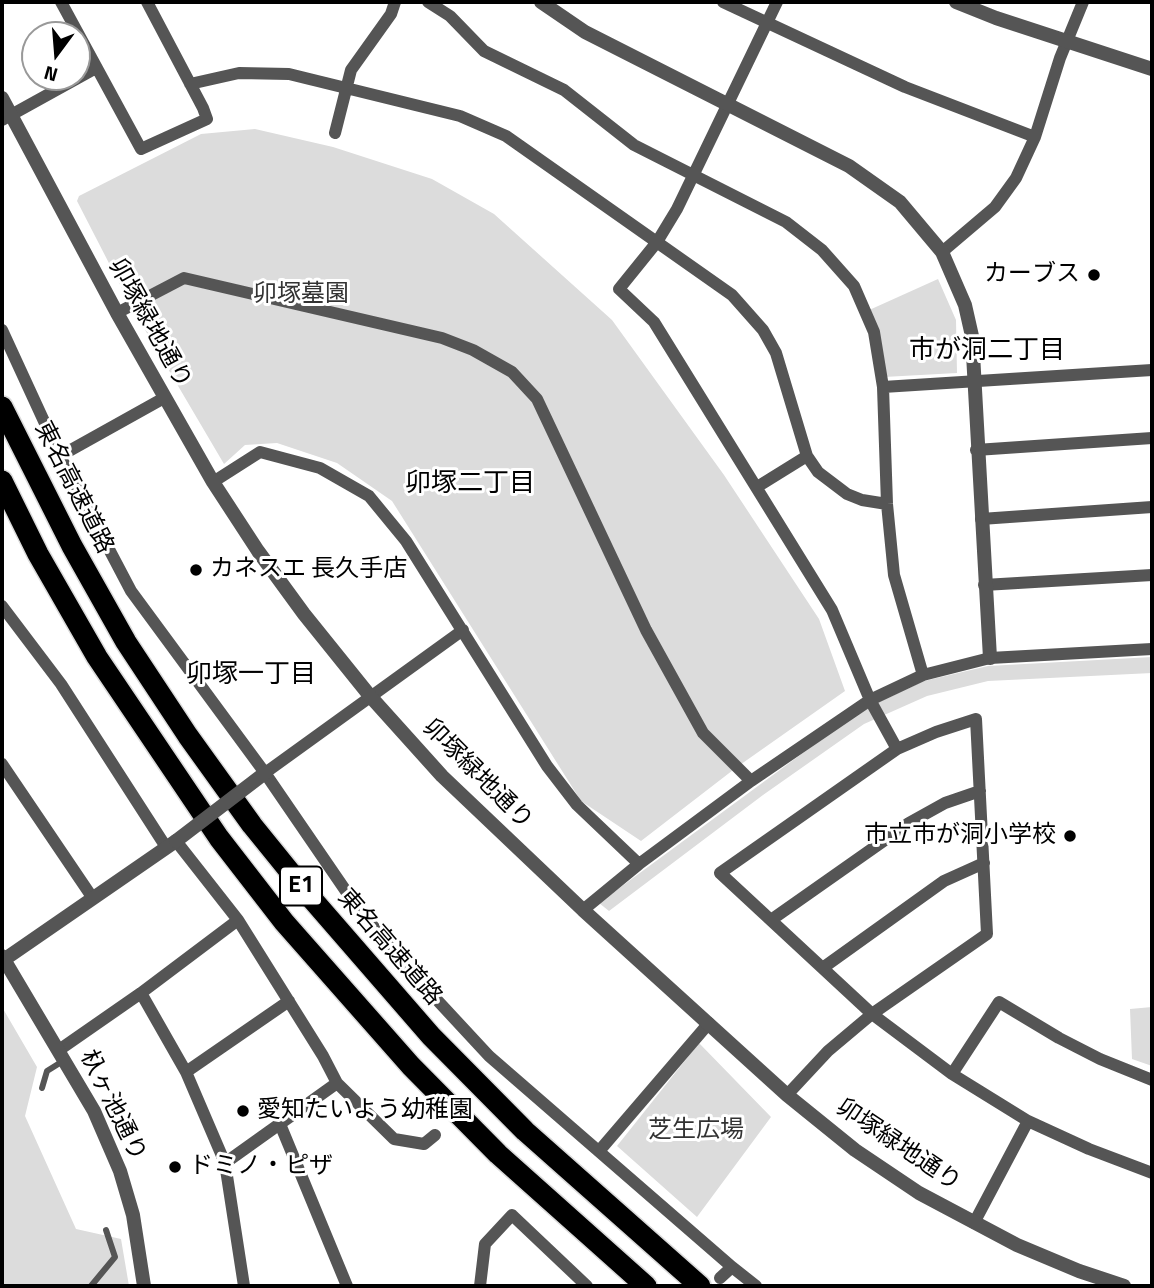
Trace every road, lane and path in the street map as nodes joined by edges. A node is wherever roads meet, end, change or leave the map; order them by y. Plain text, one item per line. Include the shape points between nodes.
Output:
1 (61, 2) edge
2 (147, 2) edge
3 (395, 2) edge
4 (428, 2) edge
5 (541, 2) edge
6 (723, 2) edge
7 (777, 2) edge
8 (956, 2) edge
9 (1083, 2) edge
10 (766, 23) junction
11 (1067, 41) junction
12 (96, 68) junction
13 (1152, 69) edge
14 (190, 84) junction
15 (346, 86) junction
16 (2, 97) edge
17 (729, 105) junction
18 (7, 118) edge
19 (335, 133) dead end
20 (1035, 137) junction
21 (694, 175) junction
22 (657, 242) junction
23 (942, 252) junction
24 (117, 313) junction
25 (2, 330) edge
26 (1152, 370) edge
27 (974, 382) junction
28 (883, 387) junction
29 (163, 398) junction
30 (2, 407) edge
31 (1152, 438) edge
32 (976, 450) junction
33 (60, 456) junction
34 (807, 456) junction
35 (2, 481) edge
36 (213, 482) junction
37 (757, 487) junction
38 (887, 504) junction
39 (1152, 507) edge
40 (981, 519) junction
41 (1152, 575) edge
42 (984, 585) junction
43 (2, 606) edge
44 (463, 629) junction
45 (1152, 649) edge
46 (990, 658) junction
47 (923, 675) junction
48 (370, 696) junction
49 (870, 700) junction
50 (897, 749) junction
51 (2, 764) edge
52 (265, 773) junction
53 (751, 781) junction
54 (980, 791) junction
55 (171, 844) junction
56 (984, 863) junction
57 (639, 864) junction
58 (92, 897) junction
59 (583, 910) junction
60 (238, 920) junction
61 (771, 920) junction
62 (2, 958) edge
63 (824, 967) junction
64 (141, 993) junction
65 (289, 1001) junction
66 (872, 1014) junction
67 (709, 1023) junction
68 (62, 1055) junction
69 (186, 1072) junction
70 (952, 1074) junction
71 (1152, 1080) edge
72 (337, 1083) junction
73 (42, 1088) dead end
74 (787, 1095) junction
75 (1028, 1121) junction
76 (280, 1124) junction
77 (435, 1135) dead end
78 (600, 1150) junction
79 (225, 1163) junction
80 (1152, 1172) edge
81 (974, 1223) junction
82 (106, 1230) dead end
83 (732, 1267) junction
84 (710, 1282) edge
85 (91, 1286) edge
86 (145, 1286) edge
87 (244, 1286) edge
88 (346, 1286) edge
89 (480, 1286) edge
90 (587, 1286) edge
91 (646, 1286) edge
92 (756, 1286) edge
93 (1124, 1286) edge

1 - 12 street
2 - 14 street
3 - 15 street via 356,60
4 - 21 street via 450,16 484,51 564,90 634,145
5 - 17 street via 586,32
6 - 10 street
7 - 10 street
8 - 11 street
9 - 11 street
10 - 17 street
10 - 20 street via 905,87
11 - 13 street
11 - 20 street
12 - 14 street via 141,149 207,119
12 - 18 street
14 - 15 street via 239,73 289,74
15 - 19 street
15 - 22 street via 460,116 506,136
16 - 18 street, 卯塚緑地通り
17 - 21 street
17 - 23 street via 849,166 900,202
18 - 24 street, 卯塚緑地通り
20 - 23 street via 1017,178 995,207
21 - 22 street
21 - 28 street via 786,222 822,250 854,286 874,332
22 - 34 street via 733,295 763,330 781,369
22 - 37 street via 620,289 654,322
23 - 27 street via 965,305
24 - 29 street, 卯塚緑地通り
24 - 53 street via 184,278 442,338 512,372 537,399 646,630 703,733
25 - 33 street
26 - 27 street
27 - 28 street
27 - 32 street
28 - 38 street
29 - 33 street
29 - 36 street, 卯塚緑地通り
30 - 84 highway, 東名高速道路 / E1 via 126,642 252,825 366,963 525,1131
31 - 32 street
32 - 40 street
33 - 52 street via 131,591
34 - 37 street
34 - 38 street via 818,472 847,494
35 - 91 highway, E1 via 97,657 219,838 284,922 411,1066 498,1154
36 - 44 street via 260,452 306,463 343,480 369,496 389,518
36 - 48 street, 卯塚緑地通り via 296,603
37 - 49 street via 832,610
38 - 47 street via 894,575
39 - 40 street
40 - 42 street
41 - 42 street
42 - 46 street
43 - 55 street
44 - 48 street
44 - 57 street via 547,766 577,805
45 - 46 street
46 - 47 street
47 - 49 street
48 - 52 street
48 - 59 street, 卯塚緑地通り via 442,776
49 - 50 street
49 - 53 street
50 - 54 street via 976,719
50 - 61 street via 720,873
51 - 58 street
52 - 55 street, bridge
52 - 78 street via 325,863 399,959 489,1056
53 - 57 street
54 - 56 street
54 - 61 street via 909,823
55 - 58 street
55 - 60 street
56 - 63 street via 944,881
56 - 66 street via 988,934
57 - 59 street
58 - 62 street
59 - 67 street, 卯塚緑地通り
60 - 64 street
60 - 65 street
61 - 63 street
62 - 68 street, 杁ヶ池通り
63 - 66 street
64 - 68 street
64 - 69 street
65 - 69 street
65 - 72 street
66 - 70 street
66 - 74 street via 828,1051
67 - 74 street, 卯塚緑地通り
67 - 78 street
68 - 73 lane
68 - 86 street, 杁ヶ池通り via 94,1111 120,1171 133,1214
69 - 79 street
70 - 71 street via 999,1002 1100,1059
70 - 75 street
72 - 76 street
72 - 77 street via 394,1139 424,1144
74 - 81 street, 卯塚緑地通り via 855,1150
75 - 80 street
75 - 81 street
76 - 79 street
76 - 88 street
78 - 83 street
79 - 87 street
81 - 93 street, 卯塚緑地通り via 1017,1245
82 - 85 lane via 115,1258
83 - 84 street
83 - 92 street
89 - 90 street via 485,1244 512,1215

